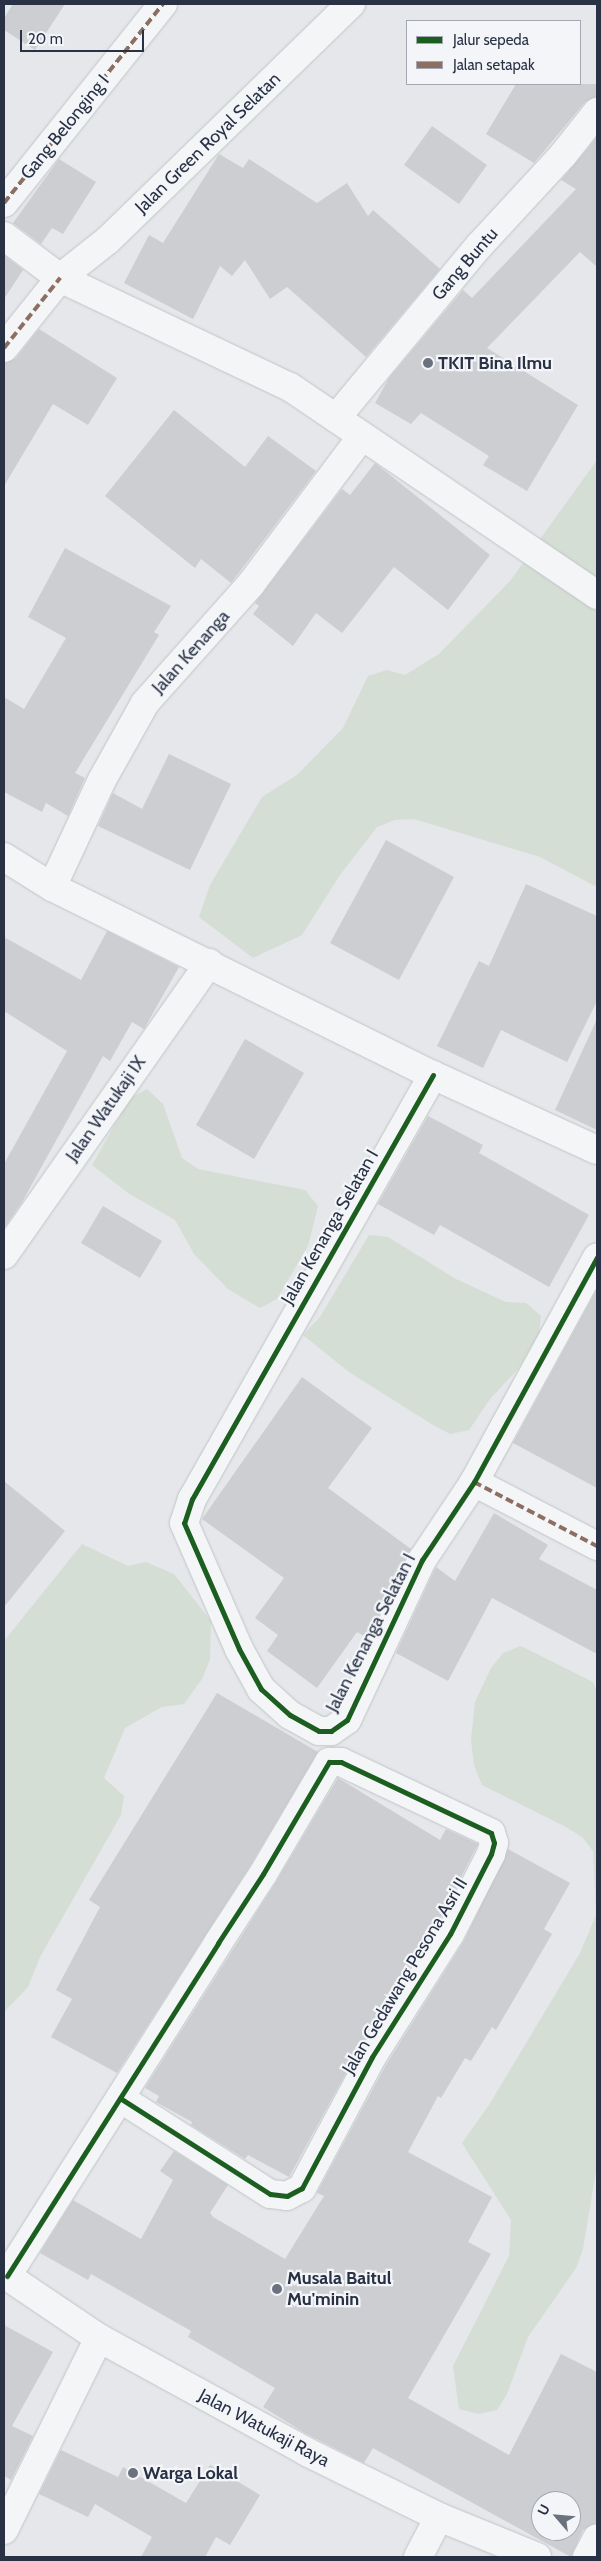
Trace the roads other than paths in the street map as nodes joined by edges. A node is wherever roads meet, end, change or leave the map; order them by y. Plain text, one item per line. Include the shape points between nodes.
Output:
1 (162, 4) edge
2 (351, 4) edge
3 (597, 112) edge
4 (4, 203) edge
5 (4, 236) edge
6 (60, 278) junction
7 (4, 348) edge
8 (336, 418) junction
9 (362, 436) junction
10 (597, 595) edge
11 (4, 857) edge
12 (52, 887) junction
13 (209, 963) junction
14 (433, 1075) junction
15 (597, 1150) edge
16 (4, 1255) edge
17 (597, 1257) edge
18 (474, 1482) junction
19 (597, 1546) edge
20 (120, 2098) junction
21 (5, 2275) edge
22 (99, 2338) junction
23 (439, 2517) junction
24 (6, 2519) edge
25 (597, 2538) edge
26 (418, 2557) edge
27 (537, 2557) edge
28 (587, 2557) edge

1 - 4 street, Gang Belonging I
2 - 6 street, Jalan Green Royal Selatan via 108,240
3 - 8 street, Gang Buntu via 563,155 479,246
5 - 6 street
6 - 7 street, Jalan Green Royal Selatan
6 - 8 street via 290,387
8 - 9 street
9 - 10 street
9 - 12 street, Jalan Kenanga via 251,584 146,703 102,780
11 - 12 street
12 - 13 street
13 - 14 street
13 - 16 street, Jalan Watukaji IX
14 - 15 street
14 - 18 street, Jalan Kenanga Selatan I via 192,1499 184,1523 239,1649 261,1689 290,1715 319,1731 331,1731 347,1720 422,1560
17 - 18 street, Jalan Kenanga Selatan I
18 - 19 street
20 - 20 street, Jalan Gedawang Pesona Asri II via 270,2194 287,2196 302,2188 372,2057 450,1934 491,1854 494,1844 491,1833 341,1762 329,1762 263,1874
20 - 21 street, Jalan Gedawang Pesona Asri II
21 - 22 street, Jalan Watukaji Raya
22 - 23 street, Jalan Watukaji Raya via 307,2452
22 - 24 street
23 - 26 street
23 - 27 street, Jalan Watukaji Raya
25 - 28 street

